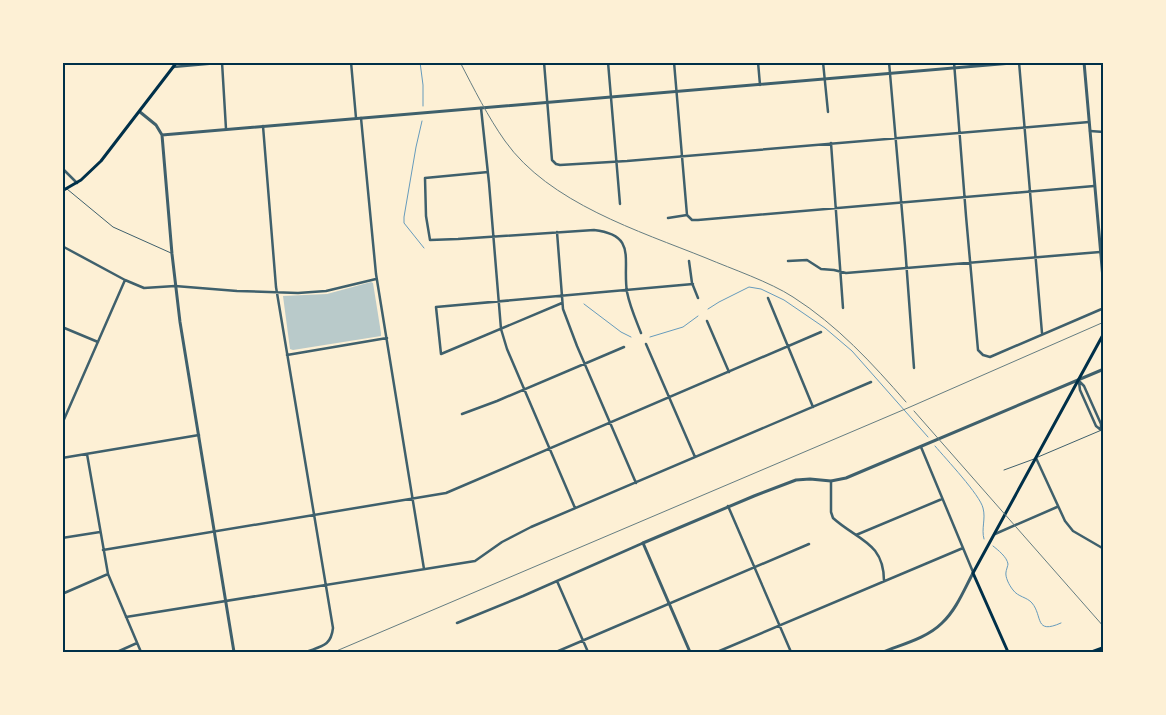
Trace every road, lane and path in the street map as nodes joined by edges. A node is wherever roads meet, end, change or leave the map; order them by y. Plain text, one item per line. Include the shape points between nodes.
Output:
1 (176, 62) edge
2 (229, 62) edge
3 (352, 62) edge
4 (544, 62) edge
5 (608, 62) edge
6 (674, 62) edge
7 (758, 62) edge
8 (824, 62) edge
9 (889, 62) edge
10 (954, 62) edge
11 (1024, 62) edge
12 (1084, 62) edge
13 (222, 63) edge
14 (1019, 63) edge
15 (173, 67) junction
16 (954, 68) junction
17 (890, 74) junction
18 (825, 79) junction
19 (760, 85) junction
20 (676, 92) junction
21 (611, 97) junction
22 (547, 102) junction
23 (480, 108) junction
24 (140, 112) junction
25 (828, 112) dead end
26 (356, 118) junction
27 (361, 118) junction
28 (1089, 122) junction
29 (263, 126) junction
30 (1024, 128) junction
31 (226, 129) junction
32 (1090, 131) junction
33 (1104, 132) edge
34 (960, 133) junction
35 (162, 135) junction
36 (895, 139) junction
37 (831, 143) junction
38 (682, 156) junction
39 (617, 161) junction
40 (62, 168) edge
41 (488, 172) junction
42 (77, 183) junction
43 (1094, 186) junction
44 (67, 189) junction
45 (62, 191) edge
46 (1030, 192) junction
47 (965, 198) junction
48 (901, 203) junction
49 (620, 204) dead end
50 (836, 208) junction
51 (687, 215) junction
52 (668, 218) dead end
53 (557, 232) junction
54 (493, 237) junction
55 (62, 246) edge
56 (1100, 252) junction
57 (172, 254) junction
58 (1035, 258) junction
59 (689, 261) dead end
60 (788, 261) dead end
61 (970, 264) junction
62 (906, 269) junction
63 (840, 272) junction
64 (377, 279) junction
65 (125, 280) junction
66 (693, 284) junction
67 (175, 286) junction
68 (627, 290) junction
69 (1104, 290) edge
70 (278, 293) junction
71 (562, 296) junction
72 (698, 298) dead end
73 (768, 298) dead end
74 (498, 302) junction
75 (562, 303) junction
76 (843, 308) dead end
77 (1104, 308) edge
78 (707, 321) dead end
79 (62, 327) edge
80 (501, 329) junction
81 (820, 332) dead end
82 (641, 333) dead end
83 (1042, 333) junction
84 (1104, 333) edge
85 (387, 338) junction
86 (98, 342) junction
87 (646, 344) dead end
88 (788, 346) junction
89 (624, 347) dead end
90 (287, 355) junction
91 (585, 363) junction
92 (914, 368) dead end
93 (1104, 369) edge
94 (728, 372) junction
95 (1078, 380) junction
96 (871, 382) dead end
97 (525, 389) junction
98 (669, 398) junction
99 (813, 407) junction
100 (62, 409) edge
101 (68, 412) junction
102 (462, 414) dead end
103 (610, 423) junction
104 (62, 424) edge
105 (1102, 429) edge
106 (198, 435) junction
107 (921, 447) junction
108 (550, 449) junction
109 (87, 454) junction
110 (695, 457) junction
111 (62, 458) edge
112 (1036, 458) junction
113 (1004, 470) dead end
114 (830, 482) junction
115 (636, 483) junction
116 (942, 498) junction
117 (413, 499) junction
118 (728, 506) junction
119 (1058, 507) junction
120 (575, 508) junction
121 (314, 516) junction
122 (100, 532) junction
123 (214, 532) junction
124 (995, 534) junction
125 (856, 535) junction
126 (62, 538) edge
127 (643, 543) junction
128 (809, 544) dead end
129 (963, 548) junction
130 (1104, 549) edge
131 (103, 550) junction
132 (753, 567) junction
133 (424, 569) junction
134 (973, 573) junction
135 (108, 574) junction
136 (557, 581) junction
137 (884, 582) junction
138 (325, 585) junction
139 (62, 594) edge
140 (226, 601) junction
141 (669, 604) junction
142 (126, 618) junction
143 (457, 623) dead end
144 (780, 626) junction
145 (583, 641) junction
146 (137, 643) junction
147 (1104, 648) edge
148 (116, 652) edge
149 (141, 652) edge
150 (234, 652) edge
151 (306, 652) edge
152 (556, 652) edge
153 (588, 652) edge
154 (690, 652) edge
155 (717, 652) edge
156 (791, 652) edge
157 (883, 652) edge
158 (1008, 652) edge
159 (1093, 652) edge

1 - 15 main road
2 - 13 street
3 - 26 street
4 - 22 street
5 - 21 street
6 - 20 street
7 - 19 street
8 - 18 street
9 - 17 street
10 - 16 street
11 - 14 street
12 - 28 street
13 - 15 street
13 - 31 street
14 - 16 street
14 - 30 street
15 - 24 main road
16 - 17 street
16 - 34 street
17 - 18 street
17 - 36 street
18 - 19 street
18 - 25 street
19 - 20 street
20 - 21 street
20 - 38 street
21 - 22 street
21 - 39 street
22 - 23 street
22 - 39 street via 552,160 556,164
23 - 27 street
23 - 41 street
24 - 35 street via 156,125
24 - 42 main road via 101,161
26 - 27 street
26 - 29 street
27 - 64 street
28 - 30 street
28 - 32 street
29 - 31 street
29 - 70 street
30 - 34 street
30 - 46 street
31 - 35 street
32 - 33 street
32 - 43 street
34 - 36 street
34 - 47 street
35 - 57 street
36 - 37 street
36 - 48 street
37 - 38 street
37 - 50 street
38 - 39 street
38 - 51 street
39 - 49 street
40 - 42 street
41 - 54 street
41 - 54 street via 425,178 426,216 430,240
42 - 44 main road
43 - 46 street
43 - 56 street
44 - 45 main road
44 - 57 lane via 113,227
46 - 47 street
46 - 58 street
47 - 48 street
47 - 61 street
48 - 50 street
48 - 62 street
50 - 51 street via 698,220
50 - 63 street
51 - 52 street
53 - 54 street
53 - 68 street via 594,230 620,239 625,248
53 - 71 street
54 - 74 street
55 - 65 street
56 - 58 street
56 - 69 street
57 - 67 street
58 - 61 street
58 - 83 street
59 - 66 street
60 - 63 street via 808,260 821,269
61 - 62 street
61 - 83 street via 977,346 983,355 990,357
62 - 63 street
62 - 92 street
63 - 76 street
64 - 70 street via 326,291
64 - 85 street
65 - 67 street via 144,288
65 - 86 street
66 - 68 street
66 - 72 street
67 - 70 street
67 - 106 street
68 - 71 street
68 - 82 street
70 - 90 street
71 - 74 street
71 - 75 street
73 - 88 street
74 - 80 street
74 - 80 street via 436,307 441,354
75 - 80 street
75 - 91 street
77 - 83 street
78 - 94 street
79 - 86 street
80 - 97 street
81 - 88 street
84 - 95 main road
85 - 90 street
85 - 117 street
86 - 101 street
87 - 98 street
88 - 94 street
88 - 99 street
89 - 91 street
90 - 121 street
91 - 97 street
91 - 103 street
93 - 95 street
94 - 98 street
95 - 105 street via 1084,386
95 - 107 street
95 - 112 main road
96 - 99 street
97 - 102 street
97 - 108 street
98 - 103 street
98 - 110 street
99 - 110 street
100 - 101 street
101 - 104 street
103 - 108 street
103 - 115 street
105 - 112 lane
106 - 109 street
106 - 123 street
107 - 114 street
107 - 116 street
108 - 117 street via 451,491
108 - 120 street
109 - 111 street
109 - 122 street
110 - 115 street
112 - 113 lane
112 - 119 street
112 - 124 main road
114 - 118 street via 796,480
114 - 125 street via 831,515
115 - 120 street
116 - 125 street
116 - 129 street
117 - 121 street
117 - 133 street
118 - 127 street
118 - 132 street
119 - 124 street
119 - 130 street via 1073,531
120 - 133 street via 512,536 479,559
121 - 123 street
121 - 138 street
122 - 126 street
122 - 131 street
123 - 131 street
123 - 140 street
124 - 134 main road
125 - 137 street via 877,552 883,564
127 - 136 street
127 - 141 street
128 - 132 street
129 - 134 street
129 - 137 street
131 - 135 street
132 - 141 street
132 - 144 street
133 - 138 street
134 - 157 street via 941,624 924,635
134 - 158 main road
135 - 139 street
135 - 142 street
136 - 143 street
136 - 145 street
137 - 144 street
138 - 140 street
138 - 151 street via 333,628 330,641
140 - 142 street
140 - 150 street
141 - 145 street
141 - 154 street
142 - 146 street
144 - 155 street
144 - 156 street
145 - 152 street
145 - 153 street
146 - 148 street
146 - 149 street
147 - 159 highway

